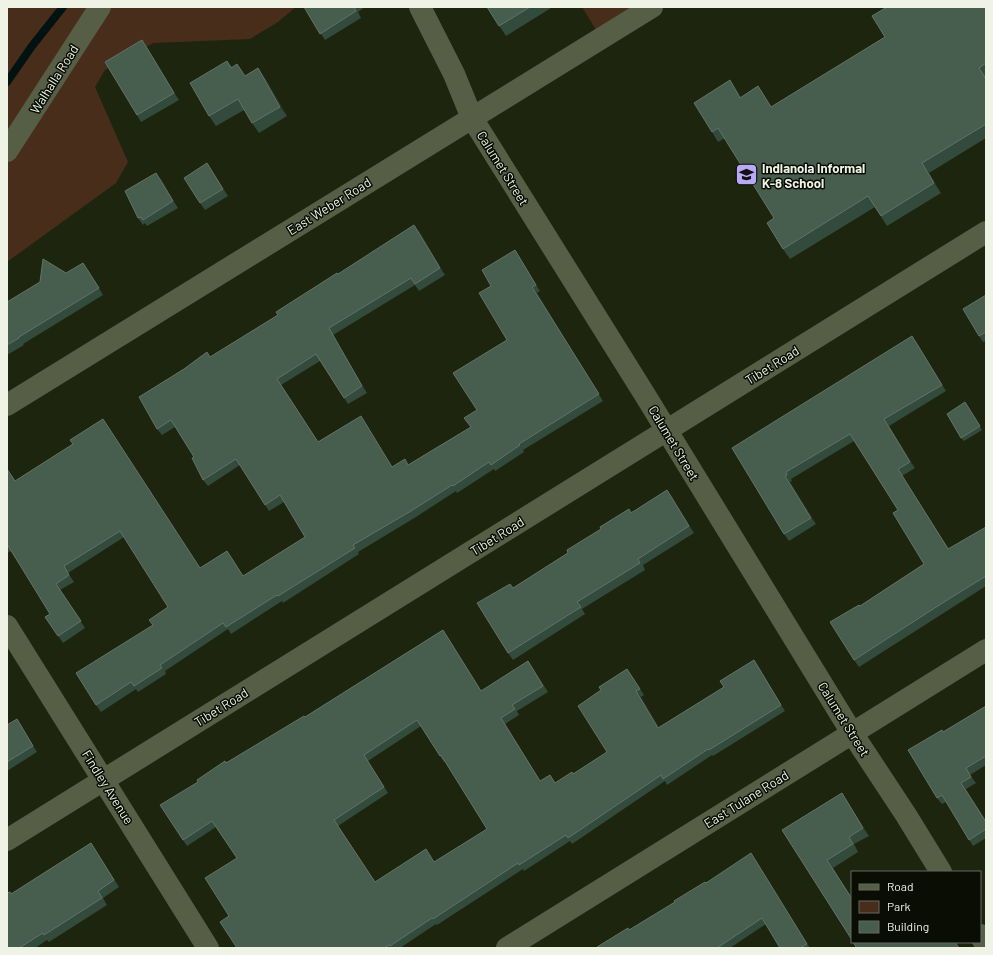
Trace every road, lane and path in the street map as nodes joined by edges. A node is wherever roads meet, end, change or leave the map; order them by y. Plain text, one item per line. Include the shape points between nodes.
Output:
1 (100, 7) edge
2 (420, 7) edge
3 (652, 7) edge
4 (472, 118) junction
5 (7, 151) edge
6 (986, 232) edge
7 (7, 405) edge
8 (666, 430) junction
9 (7, 626) edge
10 (986, 650) edge
11 (852, 733) junction
12 (103, 780) junction
13 (7, 840) edge
14 (940, 871) edge
15 (208, 948) edge
16 (507, 948) edge

1 - 5 street, Walhalla Road
2 - 4 street, Calumet Street via 454,74
3 - 4 street, East Weber Road
4 - 7 street, East Weber Road
4 - 8 street, Calumet Street
6 - 8 street, Tibet Road
8 - 11 street, Calumet Street
8 - 12 street, Tibet Road
9 - 12 street, Findley Avenue
10 - 11 street, East Tulane Road
11 - 14 street, Calumet Street
11 - 16 street, East Tulane Road
12 - 13 street, Tibet Road
12 - 15 street, Findley Avenue

